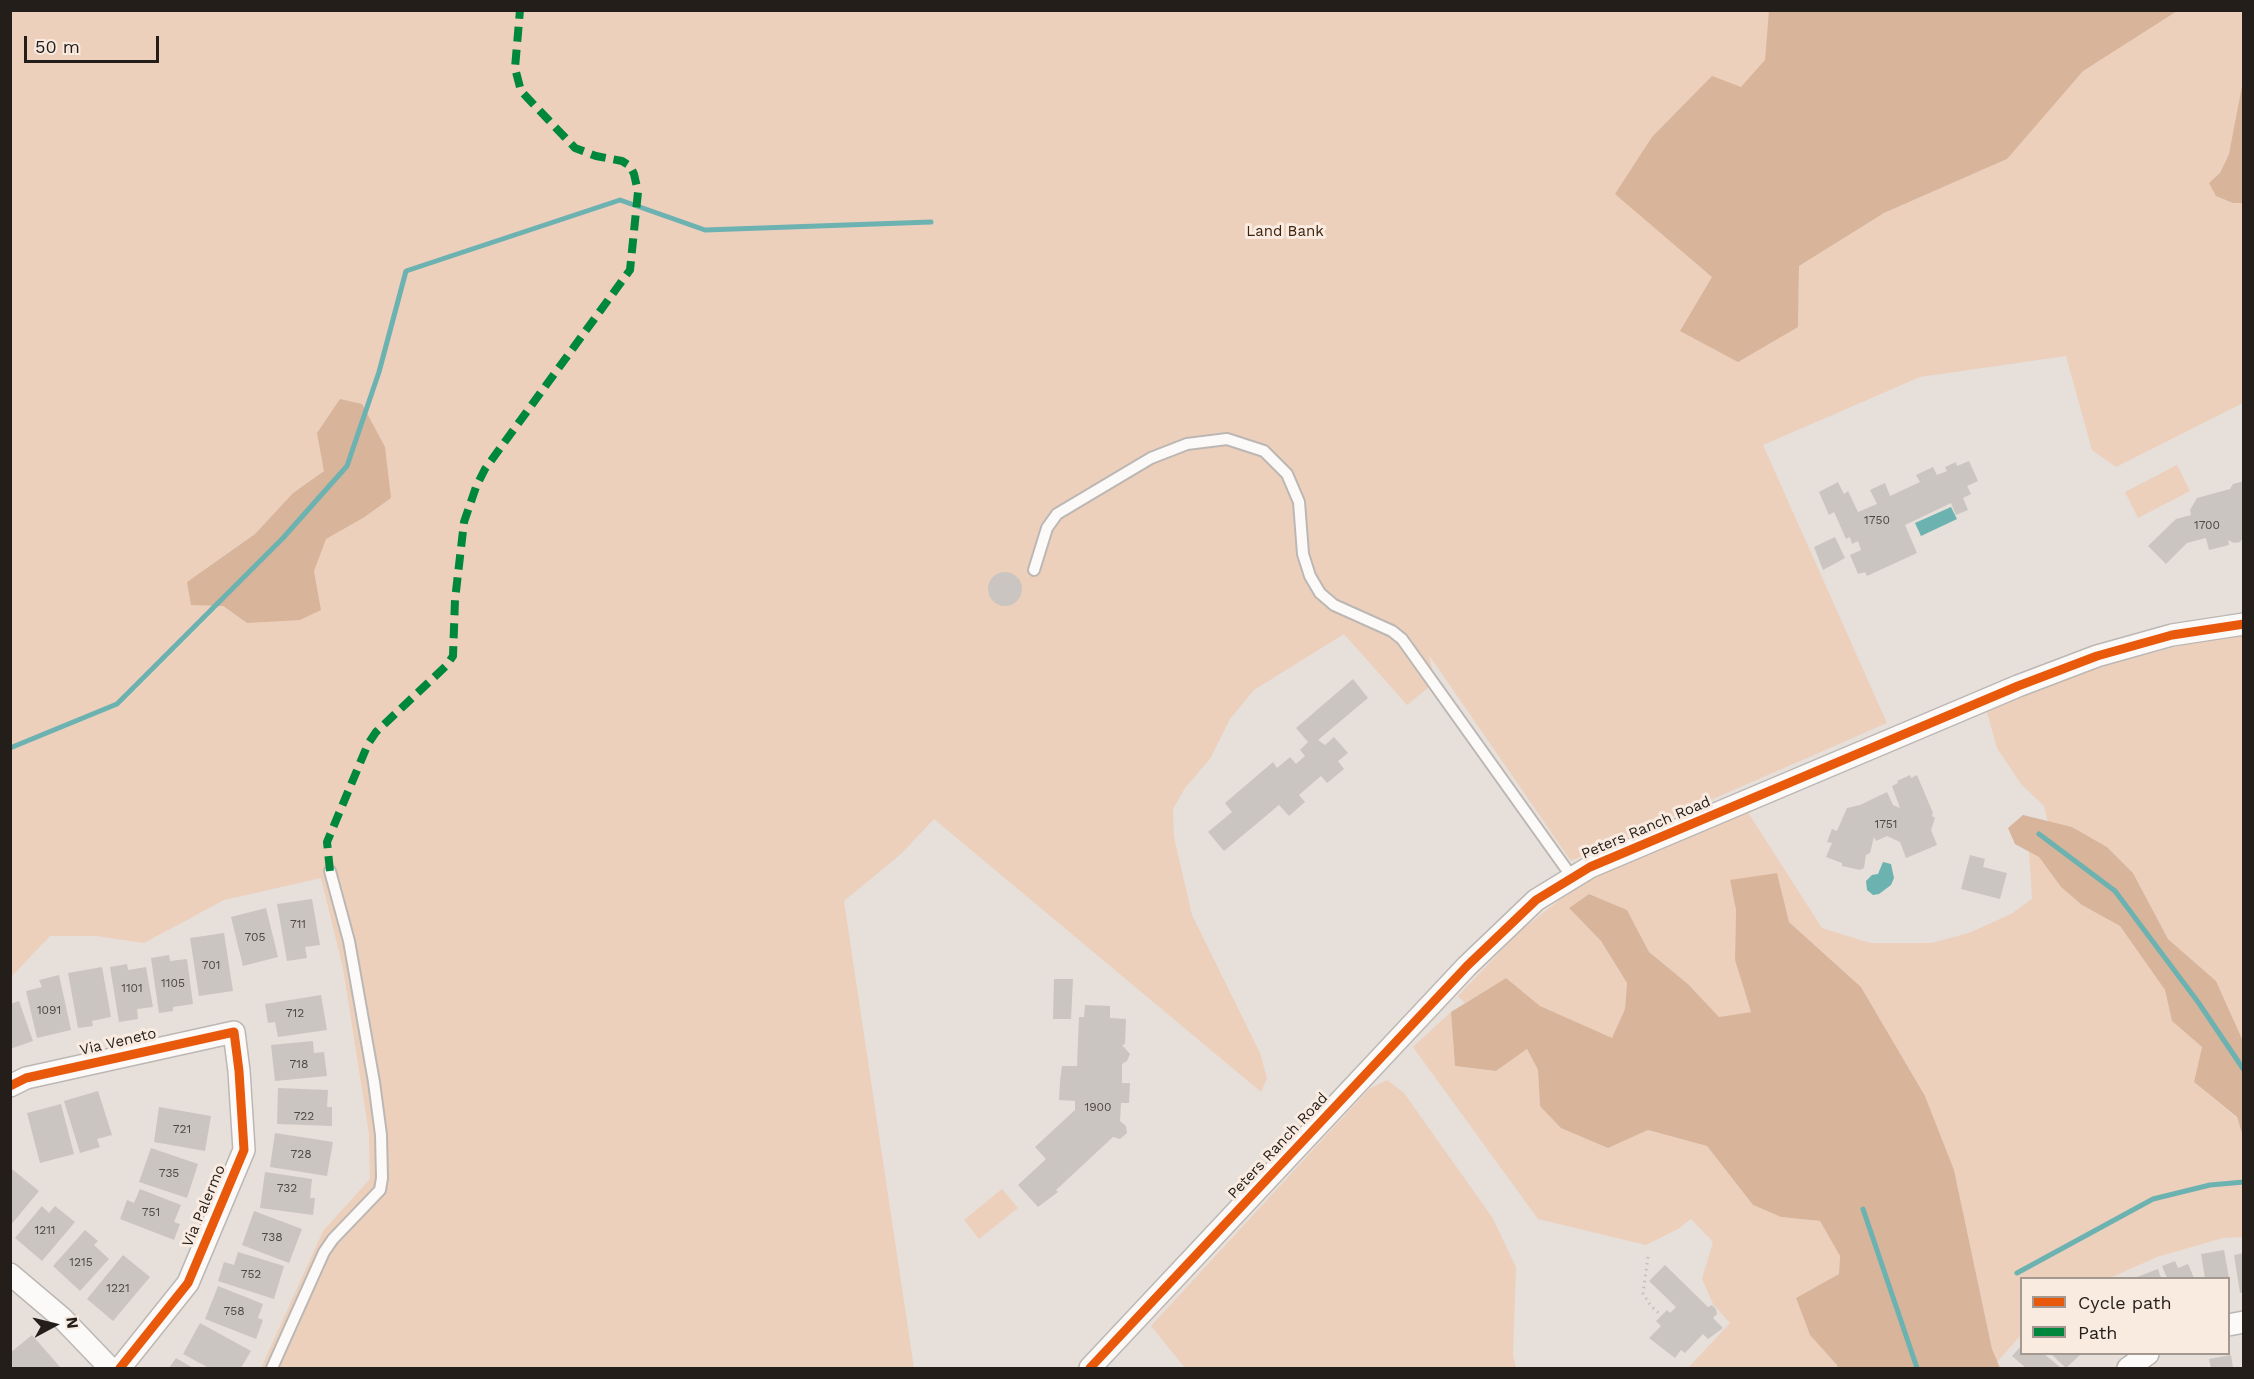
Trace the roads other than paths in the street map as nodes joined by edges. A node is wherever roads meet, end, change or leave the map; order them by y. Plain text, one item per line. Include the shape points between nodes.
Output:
1 (1034, 570) dead end
2 (2244, 624) edge
3 (330, 871) dead end
4 (1572, 878) junction
5 (234, 1032) joint
6 (10, 1086) edge
7 (10, 1274) edge
8 (2145, 1355) edge
9 (110, 1368) edge
10 (120, 1368) edge
11 (272, 1368) edge
12 (1090, 1368) edge
13 (2128, 1368) edge

1 - 4 lane via 1047,528 1057,514 1151,458 1187,444 1227,439 1264,451 1287,474 1299,502 1303,554 1320,593 1334,605 1402,639
2 - 4 street, Peters Ranch Road via 2172,635 2018,686
3 - 11 lane via 349,941 374,1082 382,1178 380,1190 324,1252
4 - 12 street, Peters Ranch Road via 1536,900 1467,966
5 - 6 street, Via Veneto via 26,1078
5 - 10 street, Via Palermo via 244,1150 188,1283
7 - 9 street via 62,1318
8 - 13 street

